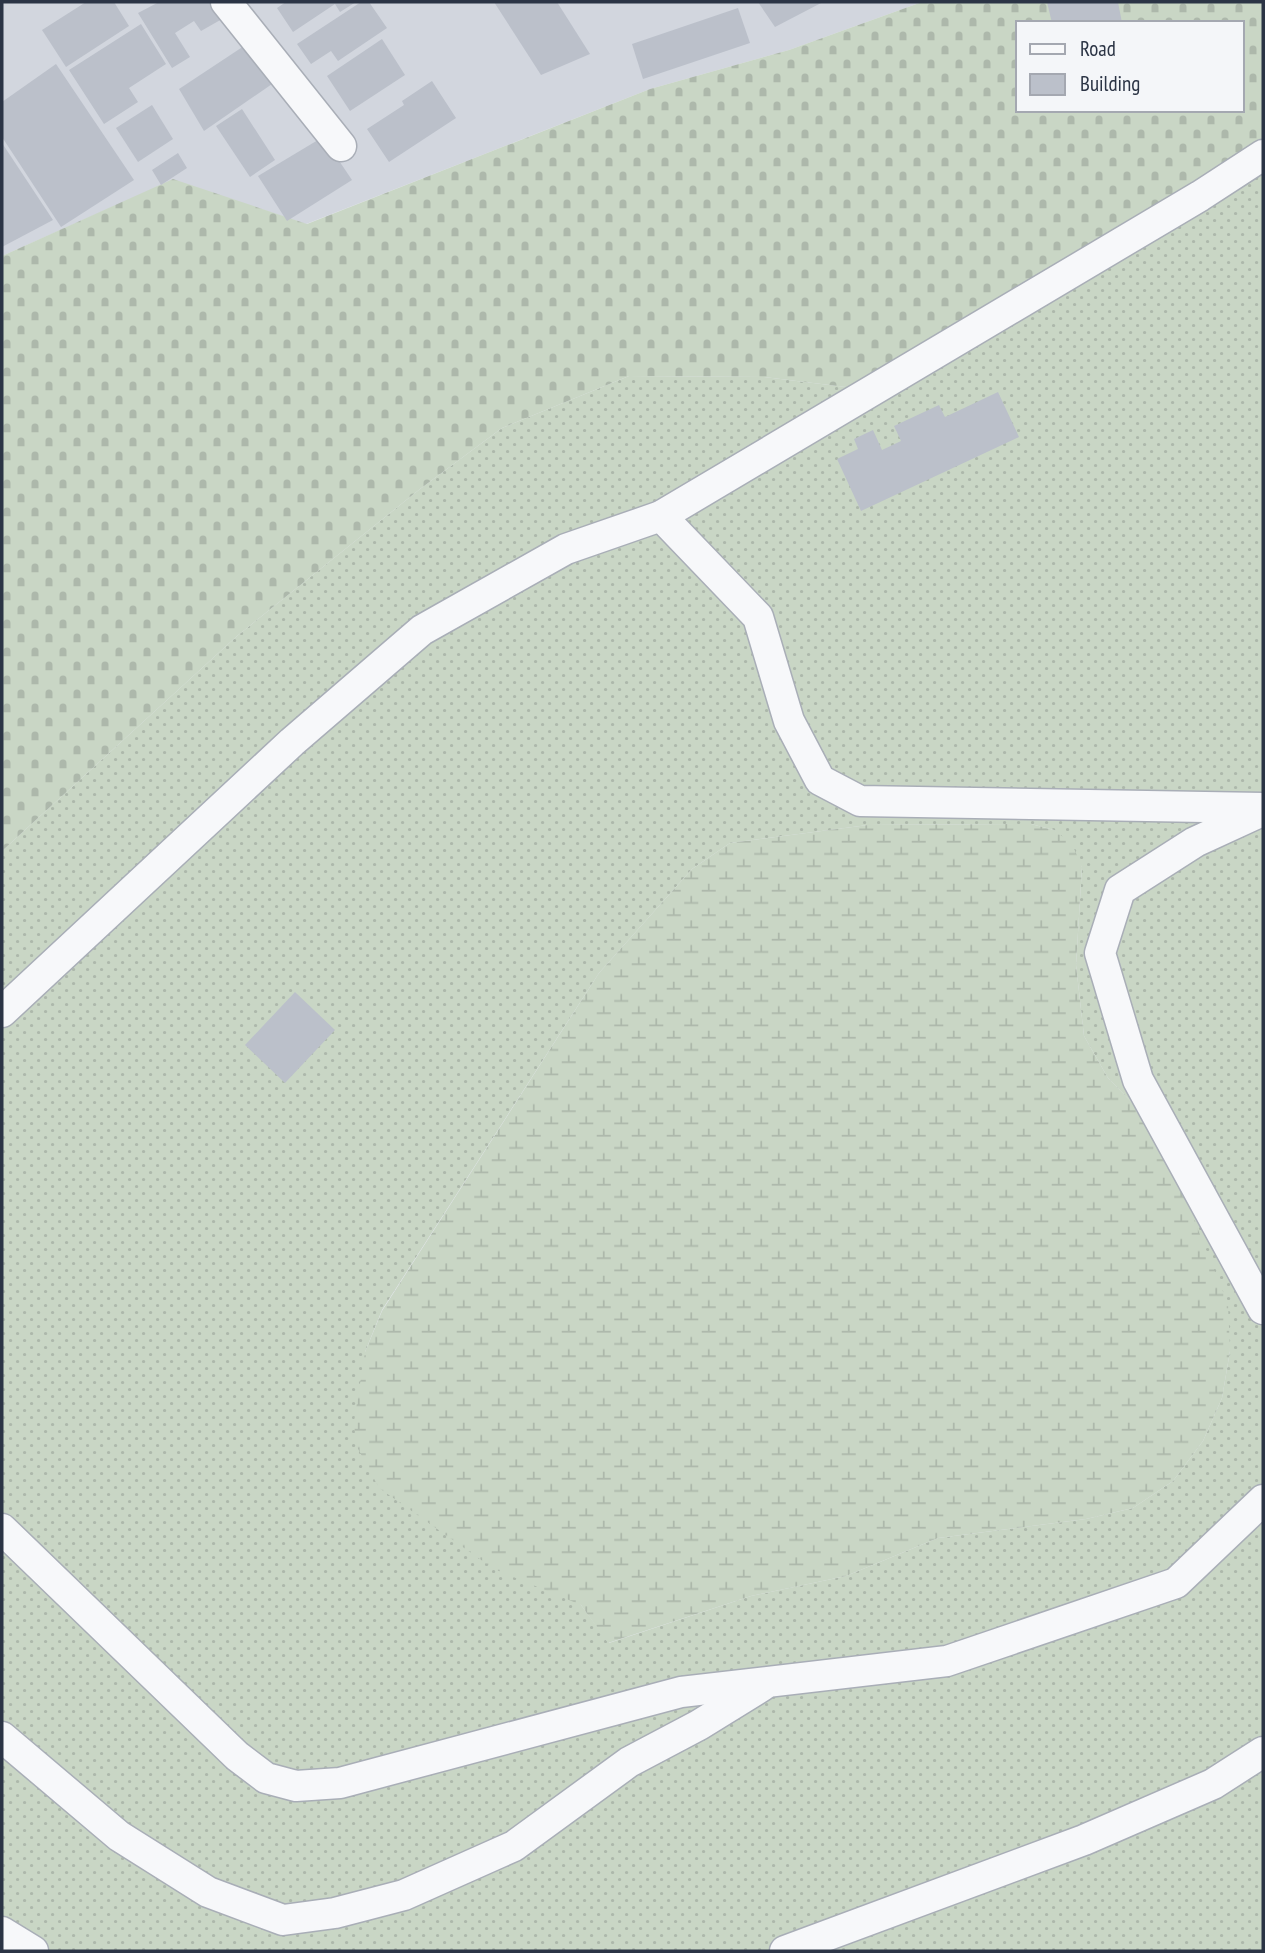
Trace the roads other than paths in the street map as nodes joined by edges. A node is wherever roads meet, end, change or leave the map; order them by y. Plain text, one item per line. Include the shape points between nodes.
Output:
1 (226, 2) edge
2 (341, 146) dead end
3 (1263, 155) edge
4 (661, 516) junction
5 (1263, 809) edge
6 (2, 1012) edge
7 (1263, 1309) edge
8 (1263, 1500) edge
9 (2, 1529) edge
10 (768, 1682) junction
11 (2, 1737) edge
12 (1263, 1752) edge
13 (2, 1932) edge
14 (33, 1951) edge
15 (785, 1951) edge

1 - 2 street
3 - 4 street
4 - 5 street via 758,617 789,722 820,780 860,801
4 - 6 street via 566,549 422,630 292,742
5 - 7 street via 1195,842 1120,890 1100,953 1138,1080
8 - 10 street via 1177,1583 947,1661
9 - 10 street via 237,1756 266,1778 296,1786 340,1783 681,1692
10 - 11 street via 629,1762 514,1846 404,1895 335,1913 283,1920 208,1892 119,1836
12 - 15 street via 1213,1784 1084,1840
13 - 14 street

